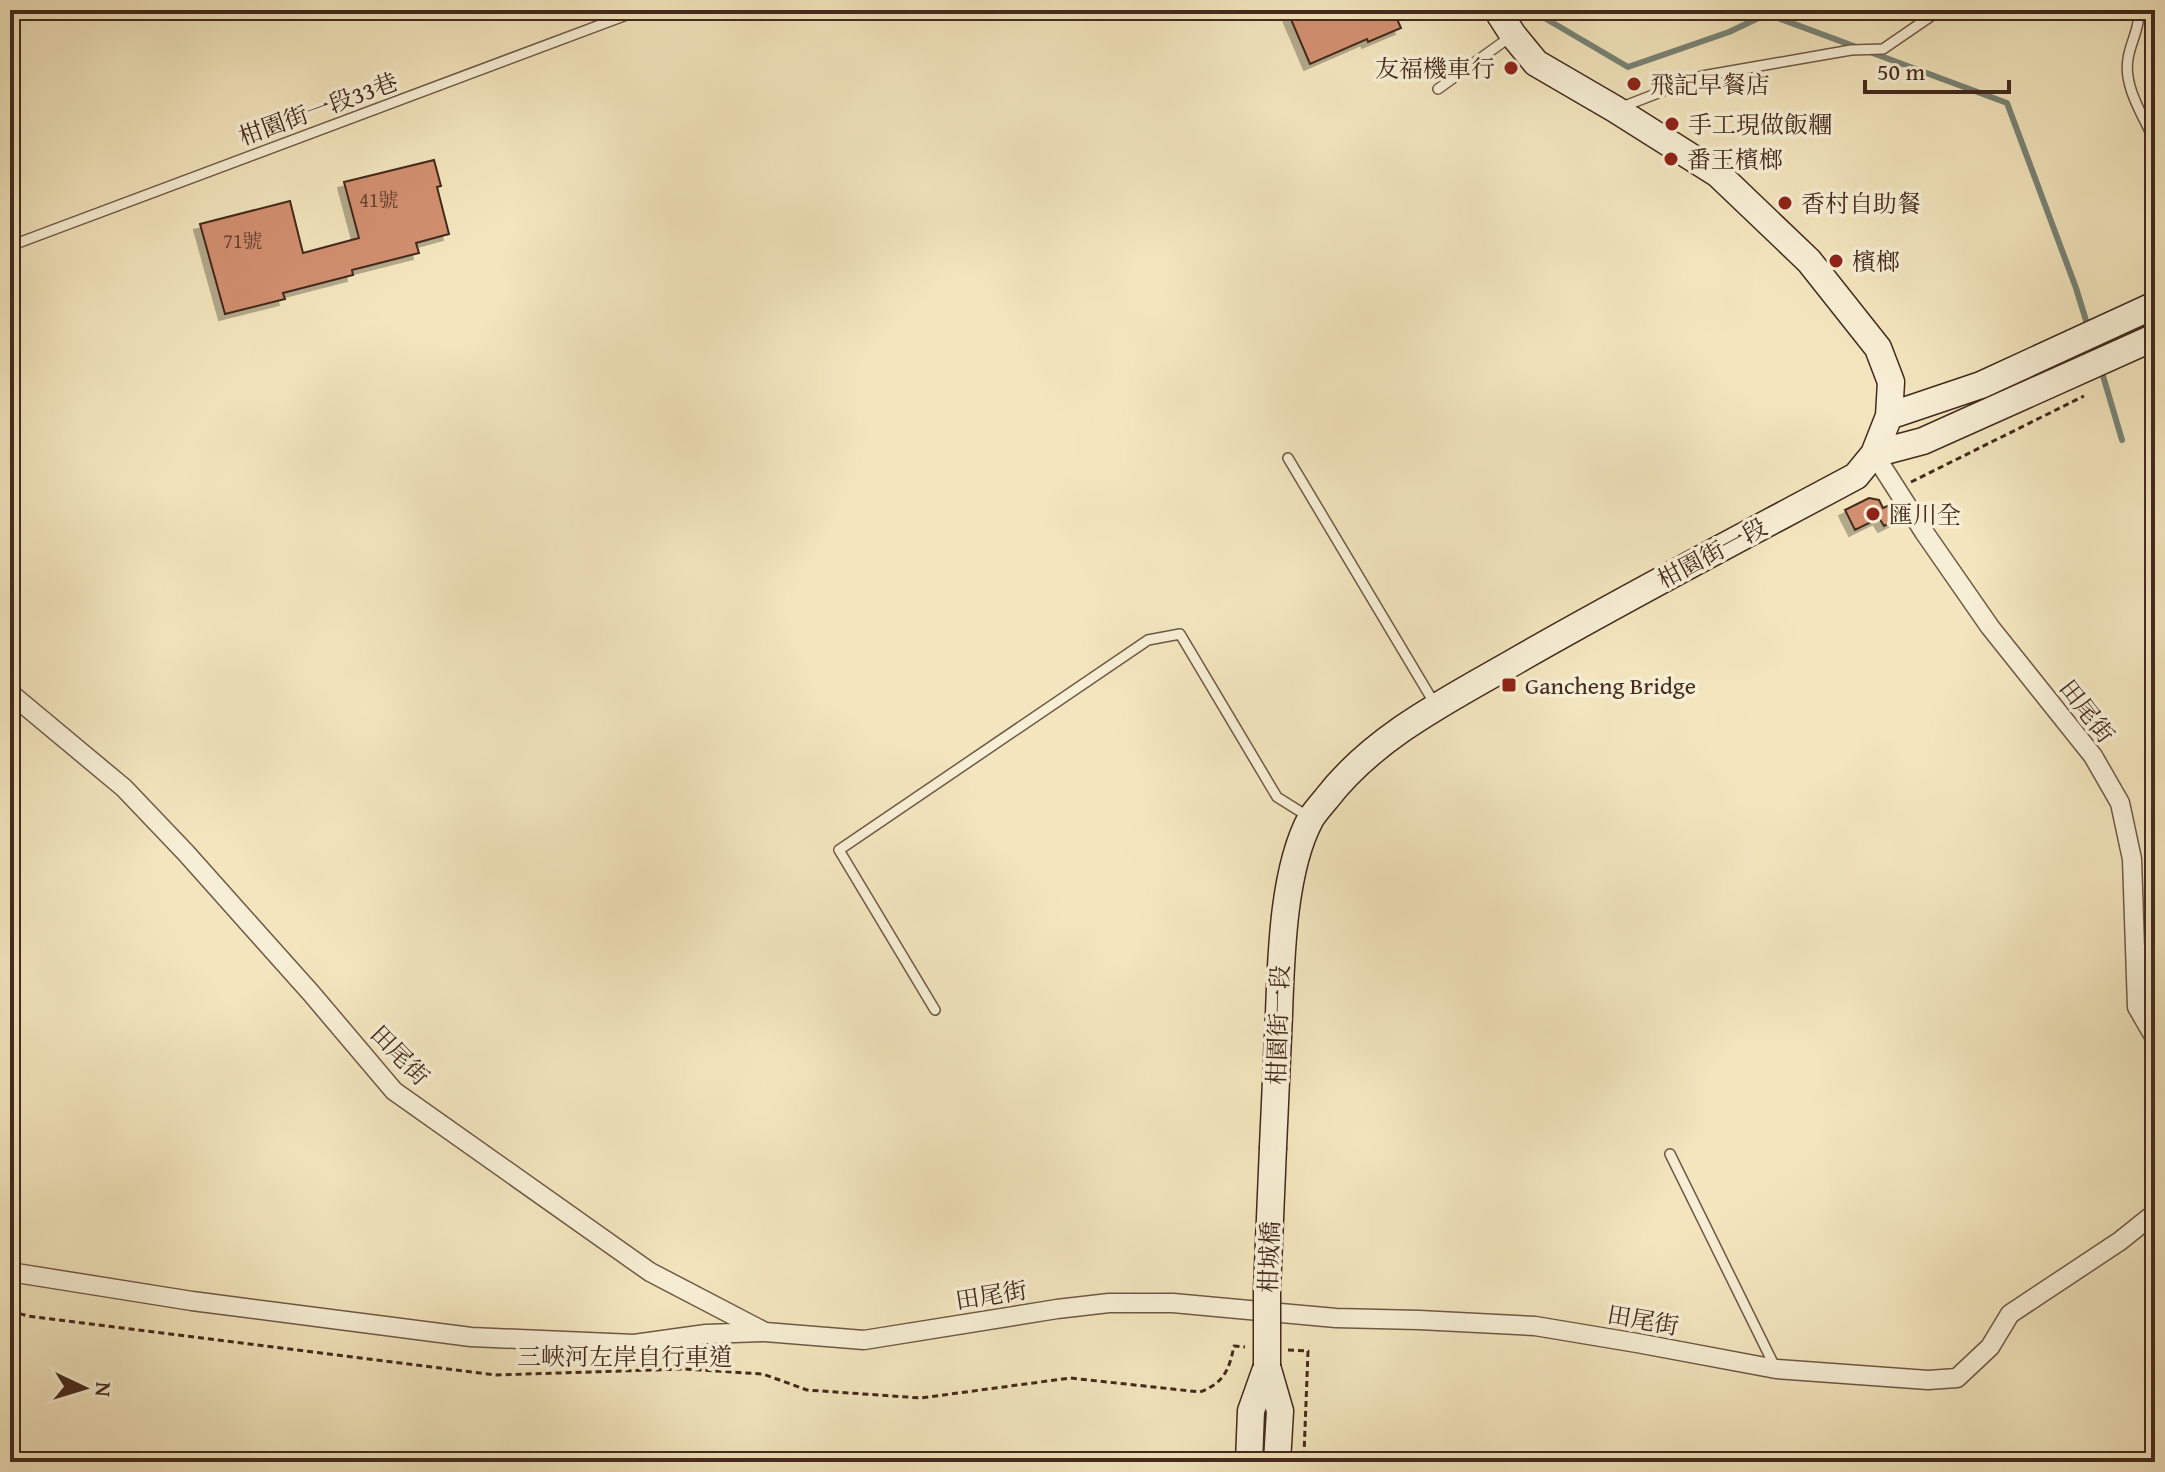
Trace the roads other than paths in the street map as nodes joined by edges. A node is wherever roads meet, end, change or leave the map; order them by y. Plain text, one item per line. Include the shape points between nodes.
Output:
1 (640, 10) edge
2 (1497, 10) edge
3 (1940, 10) edge
4 (2138, 10) edge
5 (614, 15) edge
6 (1513, 35) junction
7 (1438, 89) dead end
8 (1615, 109) junction
9 (2155, 142) edge
10 (10, 246) edge
11 (2155, 305) edge
12 (2155, 337) edge
13 (1889, 416) junction
14 (1874, 454) junction
15 (1288, 458) dead end
16 (10, 693) edge
17 (1437, 707) junction
18 (1311, 818) junction
19 (935, 1010) dead end
20 (2155, 1038) edge
21 (1273, 1147) joint
22 (1670, 1154) dead end
23 (2155, 1213) edge
24 (10, 1272) edge
25 (765, 1332) junction
26 (1265, 1354) junction
27 (1776, 1369) junction
28 (1285, 1458) edge
29 (1249, 1462) edge

1 - 5 lane, 柑園街一段33巷
2 - 6 street, 柑園街一段
3 - 8 lane via 1883,49 1702,76
4 - 9 lane via 2127,62 2129,83
5 - 10 lane, 柑園街一段33巷
6 - 7 lane
6 - 8 street, 柑園街一段 via 1536,63
8 - 13 street, 柑園街一段 via 1718,174 1809,261 1878,348 1891,382
11 - 13 street via 1981,385
12 - 14 street via 1923,441
13 - 14 street, 柑園街一段
14 - 17 street, 柑園街一段 via 1856,476 1606,609
14 - 20 street, 田尾街 via 1990,627 2093,756 2120,803 2132,859 2137,1007
15 - 17 lane
16 - 25 street, 田尾街 via 124,788 394,1091 650,1272
17 - 18 street, 柑園街一段 via 1370,753
18 - 19 lane via 1277,797 1180,634 1148,640 839,850
18 - 21 street, 柑園街一段 via 1298,853 1281,946
21 - 26 street, 柑城橋, bridge
22 - 27 lane
23 - 27 street, 田尾街 via 2010,1314 1990,1347 1957,1378
24 - 25 street via 471,1337 634,1344
25 - 27 street, 田尾街 via 864,1340 1057,1309 1173,1303 1336,1318 1535,1326
26 - 28 street, 柑城橋
26 - 29 street, 柑城橋 via 1251,1411

